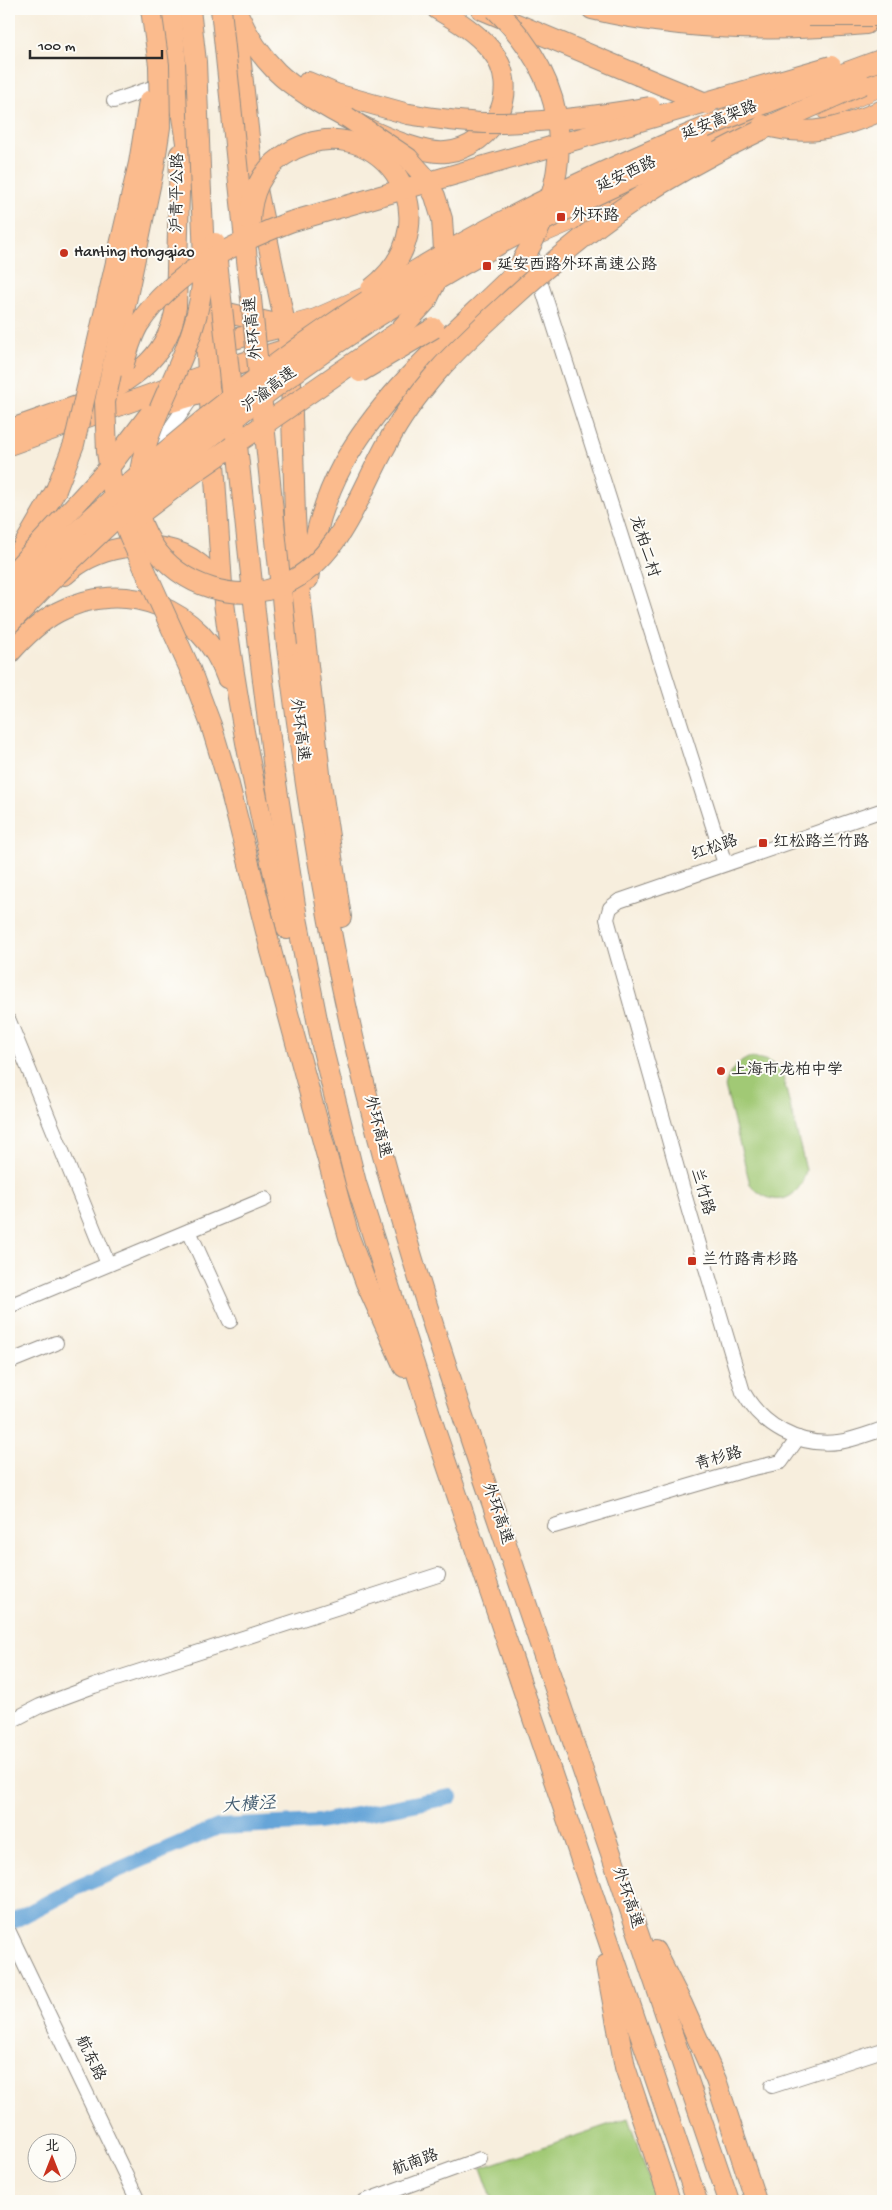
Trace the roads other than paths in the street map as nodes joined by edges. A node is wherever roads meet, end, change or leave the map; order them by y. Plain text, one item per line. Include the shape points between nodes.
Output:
1 (151, 9) edge
2 (172, 9) edge
3 (190, 9) edge
4 (219, 9) edge
5 (235, 9) edge
6 (437, 9) edge
7 (481, 9) edge
8 (496, 9) edge
9 (592, 9) edge
10 (646, 9) edge
11 (721, 9) edge
12 (883, 15) edge
13 (883, 22) edge
14 (244, 27) junction
15 (883, 50) edge
16 (857, 59) junction
17 (883, 59) edge
18 (196, 62) junction
19 (883, 77) edge
20 (242, 83) junction
21 (862, 84) junction
22 (883, 86) edge
23 (180, 88) junction
24 (114, 101) dead end
25 (883, 110) edge
26 (347, 118) junction
27 (564, 200) junction
28 (527, 240) junction
29 (521, 263) junction
30 (414, 274) junction
31 (204, 308) junction
32 (370, 312) junction
33 (254, 317) junction
34 (286, 326) junction
35 (320, 334) junction
36 (206, 347) junction
37 (290, 356) junction
38 (172, 380) junction
39 (199, 390) junction
40 (236, 394) junction
41 (94, 400) junction
42 (9, 430) edge
43 (43, 433) junction
44 (9, 445) edge
45 (107, 452) junction
46 (198, 470) junction
47 (9, 570) edge
48 (9, 578) edge
49 (222, 585) junction
50 (41, 590) junction
51 (9, 600) edge
52 (9, 614) edge
53 (9, 624) edge
54 (9, 638) edge
55 (296, 647) junction
56 (9, 654) edge
57 (251, 769) junction
58 (883, 810) edge
59 (725, 864) junction
60 (608, 929) joint
61 (9, 1021) edge
62 (356, 1182) junction
63 (265, 1199) dead end
64 (189, 1231) junction
65 (108, 1264) junction
66 (9, 1306) edge
67 (230, 1322) dead end
68 (56, 1343) dead end
69 (9, 1362) edge
70 (883, 1429) edge
71 (436, 1433) junction
72 (798, 1438) junction
73 (554, 1526) dead end
74 (438, 1574) dead end
75 (9, 1722) edge
76 (572, 1738) junction
77 (542, 1748) junction
78 (9, 1933) edge
79 (883, 2050) edge
80 (772, 2086) dead end
81 (480, 2159) dead end
82 (138, 2201) edge
83 (365, 2201) edge
84 (670, 2201) edge
85 (696, 2201) edge
86 (729, 2201) edge
87 (756, 2201) edge

1 - 45 highway, bridge via 159,65 160,127 105,402
1 - 47 highway, bridge via 147,123 74,444 56,490
2 - 23 highway, 沪青平公路
3 - 18 highway, 外环高速
4 - 20 highway via 226,43
4 - 33 highway, 外环高速, bridge
5 - 14 highway
5 - 20 highway
6 - 26 highway, bridge via 478,36 502,68 502,106 495,124 463,148 429,152
7 - 25 highway, bridge via 647,79 782,131 833,128
8 - 29 highway, bridge via 511,24 536,60 546,80 557,120 559,161 556,182 542,224
9 - 13 highway via 672,23 740,29 808,29
10 - 12 main road via 725,16 836,18
11 - 12 highway, bridge via 809,16
14 - 16 highway, bridge via 284,66 310,83 336,94 408,114 491,123 545,121 620,112 712,96
14 - 26 highway via 278,73 303,93
15 - 16 highway
16 - 45 highway, bridge via 290,222 227,249 183,278 139,324 113,402
17 - 27 highway, 延安高架路, bridge via 638,155
17 - 30 main road, 延安西路
18 - 38 highway, bridge via 205,265 198,312
18 - 62 highway, 外环高速, bridge via 274,770 297,918
19 - 21 highway, 延安高架路
20 - 34 highway via 252,165
21 - 27 highway, 延安高架路, bridge
21 - 38 highway, bridge via 681,171 581,239 534,278 464,343 422,390 389,439 344,528 326,554 285,584 261,592 233,593 209,588 179,573 155,548 145,532 139,514 138,492 142,458 150,428
22 - 28 main road, 延安西路
23 - 24 street
23 - 31 highway via 193,178
23 - 41 highway, 沪青平公路 via 174,324 166,342 142,369
26 - 46 highway, bridge via 408,158 424,176 442,219 444,250 438,277 427,300 398,332
27 - 30 highway, 沪渝高速, bridge via 478,236
27 - 50 highway, 沪渝高速, bridge via 383,312 303,366 189,453
28 - 32 main road, 延安西路
28 - 59 street, 龙柏二村
29 - 46 highway, bridge via 483,296 434,328
29 - 55 highway via 512,276 403,383 359,439 331,491 319,524
30 - 34 main road, 延安西路 via 315,318
30 - 40 highway, 沪渝高速, bridge via 301,346
31 - 34 highway
31 - 36 highway
32 - 35 main road, 延安西路
32 - 37 main road
33 - 40 highway, bridge via 251,207 258,181 274,162 295,148 320,140 346,140 373,152 393,168 410,206 410,229 396,265 382,280
33 - 55 highway, 外环高速, bridge
34 - 35 highway
34 - 36 highway, 沪青平公路
34 - 37 highway
35 - 37 main road, 延安西路
36 - 39 highway
36 - 41 highway, 沪青平公路 via 163,363 138,382
37 - 39 highway
37 - 55 highway
38 - 48 highway, bridge via 108,469
39 - 43 highway via 68,434
39 - 43 highway via 186,373 162,380 138,399
39 - 48 street
39 - 49 highway
39 - 52 street via 130,485
40 - 51 highway, 沪渝高速, bridge via 127,484
41 - 42 highway, 沪青平公路
43 - 44 highway
45 - 71 highway, bridge via 114,497 190,669 228,781 349,1237 386,1331
46 - 50 highway, bridge
49 - 54 highway via 198,563 162,547 114,550 91,557 74,567
49 - 57 highway
50 - 53 highway, 沪渝高速, bridge
55 - 76 highway, 外环高速 via 302,766 345,1004 373,1119 462,1414
56 - 57 highway via 34,629 58,612 77,604 124,597 151,602 177,614 210,644 223,665
57 - 62 highway via 317,1052
58 - 59 street, 红松路
59 - 60 street, 红松路 via 616,902 607,915
60 - 72 street, 兰竹路 via 739,1384 762,1418
61 - 65 street
62 - 71 highway, 外环高速
63 - 64 street
64 - 65 street
64 - 67 street
65 - 66 street
68 - 69 street
70 - 72 street via 836,1442
71 - 77 highway, 外环高速
72 - 73 street, 青杉路 via 781,1462
74 - 75 street via 94,1686 40,1706
76 - 86 highway, 外环高速
76 - 87 highway via 642,1924 716,2080
77 - 84 highway via 598,1927 625,2067
77 - 85 highway, 外环高速
78 - 82 street, 航东路
79 - 80 street
81 - 83 street, 航南路

